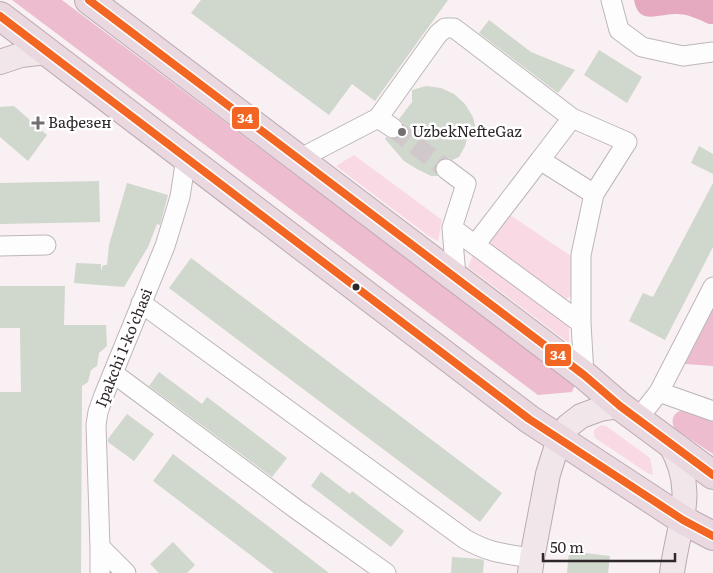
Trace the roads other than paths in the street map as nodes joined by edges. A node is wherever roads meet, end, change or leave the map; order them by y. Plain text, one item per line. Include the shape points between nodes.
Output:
1 (89, 0) edge
2 (611, 0) edge
3 (0, 16) edge
4 (47, 52) junction
5 (713, 52) edge
6 (0, 62) edge
7 (572, 118) junction
8 (186, 158) junction
9 (299, 159) junction
10 (540, 160) junction
11 (446, 169) tunnel mouth
12 (594, 194) junction
13 (452, 228) junction
14 (46, 245) dead end
15 (474, 245) junction
16 (0, 246) edge
17 (456, 277) junction
18 (713, 287) edge
19 (141, 303) junction
20 (581, 323) junction
21 (113, 373) junction
22 (584, 375) junction
23 (659, 392) junction
24 (713, 411) edge
25 (629, 413) junction
26 (559, 439) junction
27 (670, 444) junction
28 (713, 475) edge
29 (683, 520) junction
30 (713, 536) edge
31 (100, 547) junction
32 (531, 565) edge
33 (100, 573) edge
34 (126, 573) edge
35 (386, 573) edge
36 (672, 573) edge

1 - 9 highway
2 - 5 street via 619,30 642,47 682,56
3 - 4 highway
4 - 6 main road
4 - 8 highway
7 - 9 street via 454,28 445,28 438,34 385,123
7 - 10 street
7 - 12 street via 626,142
8 - 19 street, Ipakchi 1-ko'chasi via 180,197 165,246
8 - 26 highway
9 - 17 highway
10 - 12 street
10 - 15 street
11 - 13 street via 466,184
12 - 20 street via 581,255
13 - 15 street
13 - 17 street
14 - 16 street
15 - 20 street
17 - 22 highway
18 - 23 street
19 - 21 street, Ipakchi 1-ko'chasi
19 - 32 street via 465,539
20 - 22 street
21 - 31 street, Ipakchi 1-ko'chasi via 96,425
21 - 35 street
22 - 25 highway
23 - 24 street
23 - 25 street
25 - 26 main road via 600,409 581,416
25 - 27 highway
26 - 29 highway
26 - 32 main road via 548,474
27 - 28 highway
27 - 29 main road via 684,484
29 - 30 highway
29 - 36 main road
31 - 33 street, Ipakchi 1-ko'chasi
31 - 34 street

